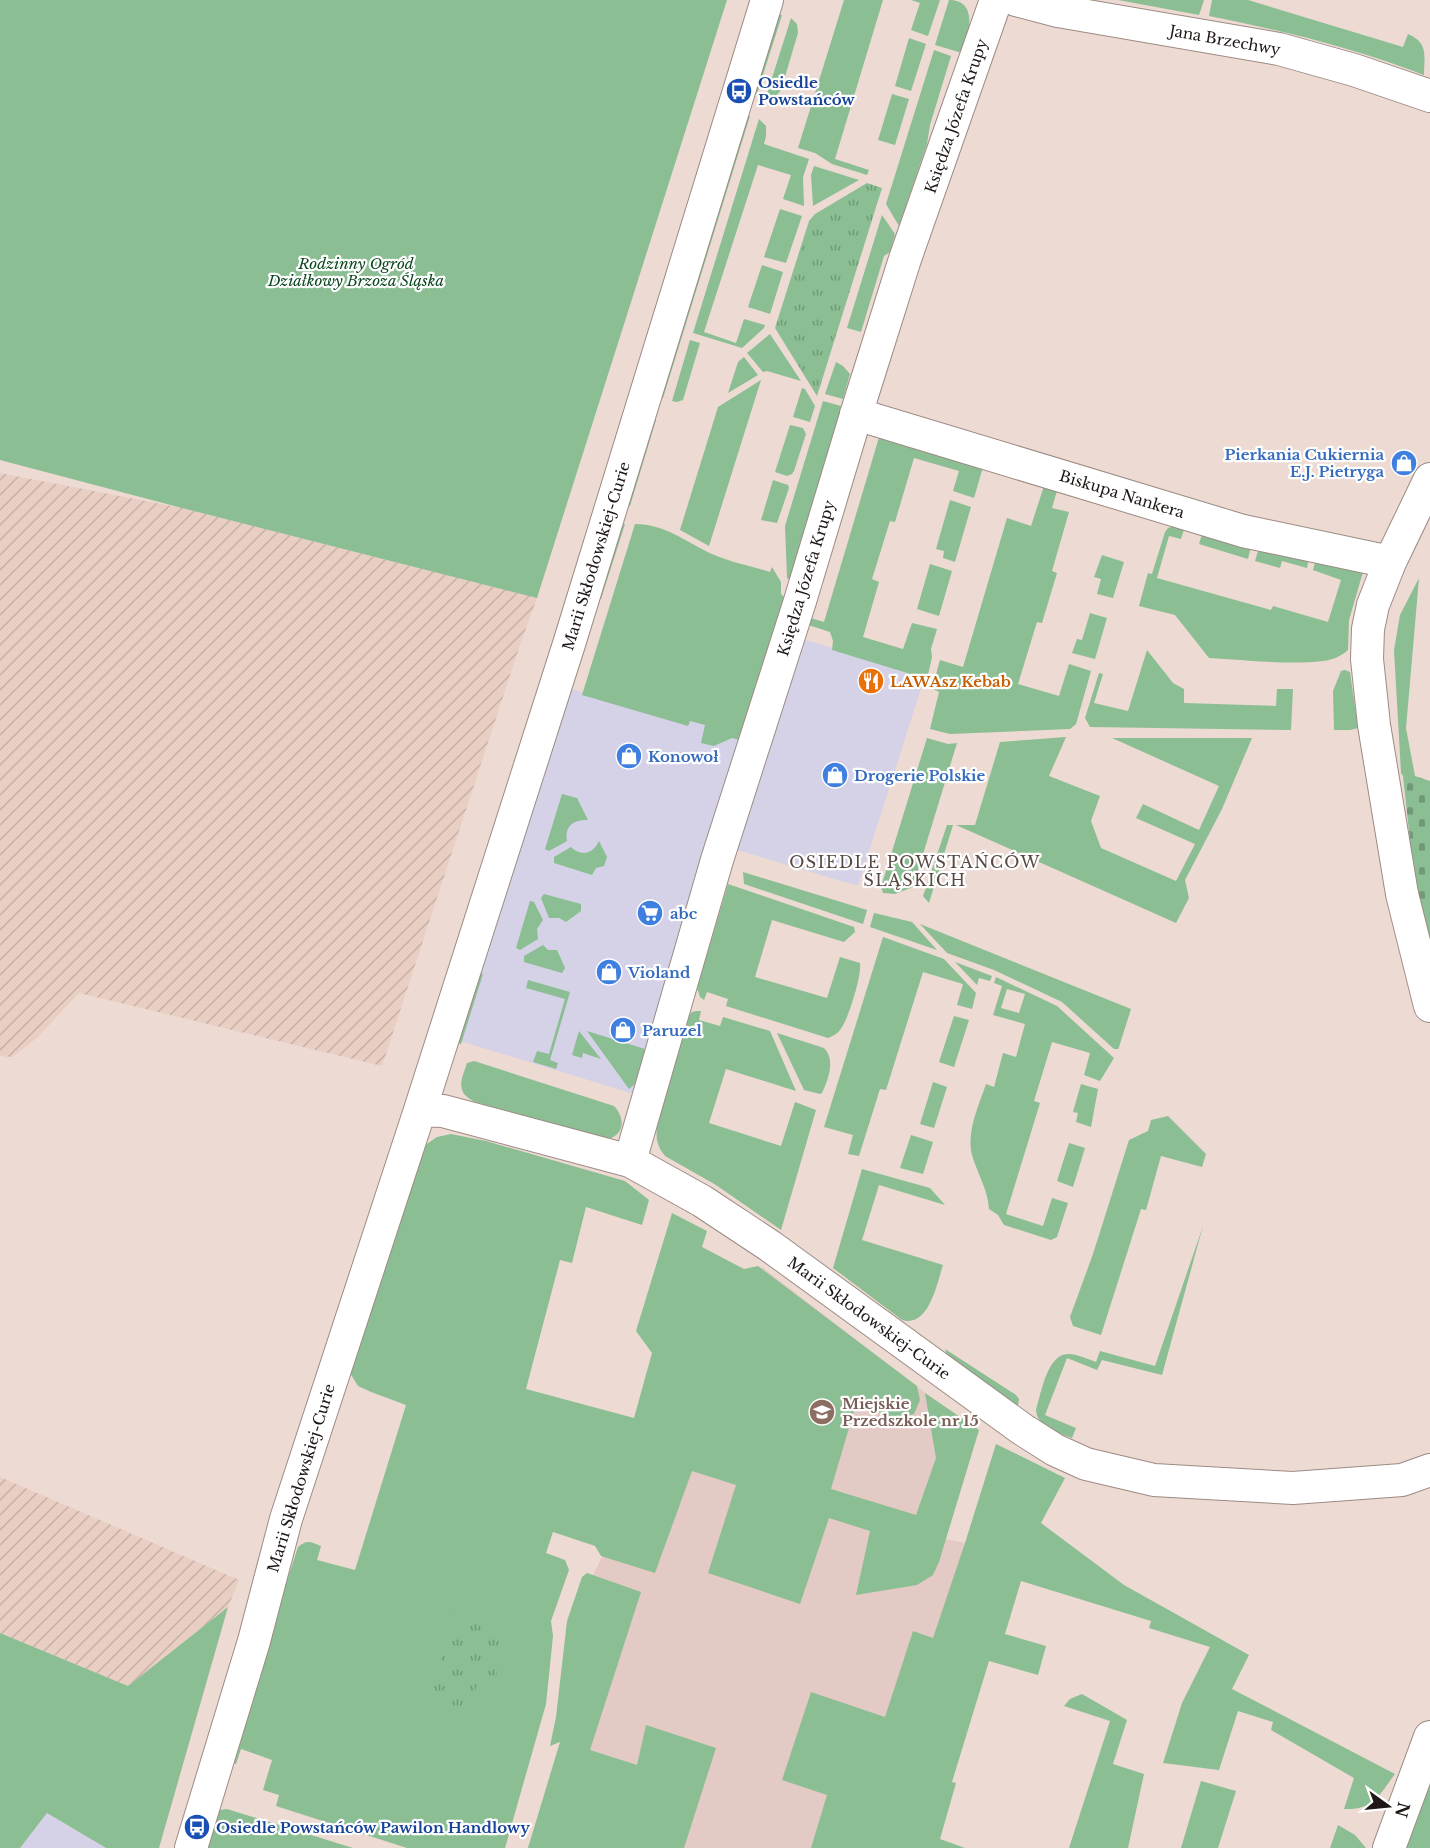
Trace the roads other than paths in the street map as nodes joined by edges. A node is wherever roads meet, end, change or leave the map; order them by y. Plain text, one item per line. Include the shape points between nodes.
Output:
1 (767, 0) edge
2 (996, 0) edge
3 (1016, 0) edge
4 (1430, 96) edge
5 (856, 414) junction
6 (1430, 479) edge
7 (1390, 562) junction
8 (1430, 1006) edge
9 (420, 1110) junction
10 (630, 1161) junction
11 (1430, 1470) edge
12 (1430, 1737) edge
13 (1392, 1842) edge
14 (191, 1848) edge

1 - 9 street, Marii Skłodowskiej-Curie via 569,644
2 - 5 street, Księdza Józefa Krupy
3 - 4 street, Jana Brzechwy via 1279,49
5 - 7 street, Biskupa Nankera via 1243,531
5 - 10 street, Księdza Józefa Krupy via 717,860
6 - 7 street
7 - 8 street via 1368,629 1367,659 1402,894
9 - 10 street, Marii Skłodowskiej-Curie via 443,1111
9 - 14 street, Marii Skłodowskiej-Curie via 286,1519 254,1641
10 - 11 street, Marii Skłodowskiej-Curie via 770,1246 1022,1429 1086,1464 1154,1480 1293,1488 1402,1480
12 - 13 street

